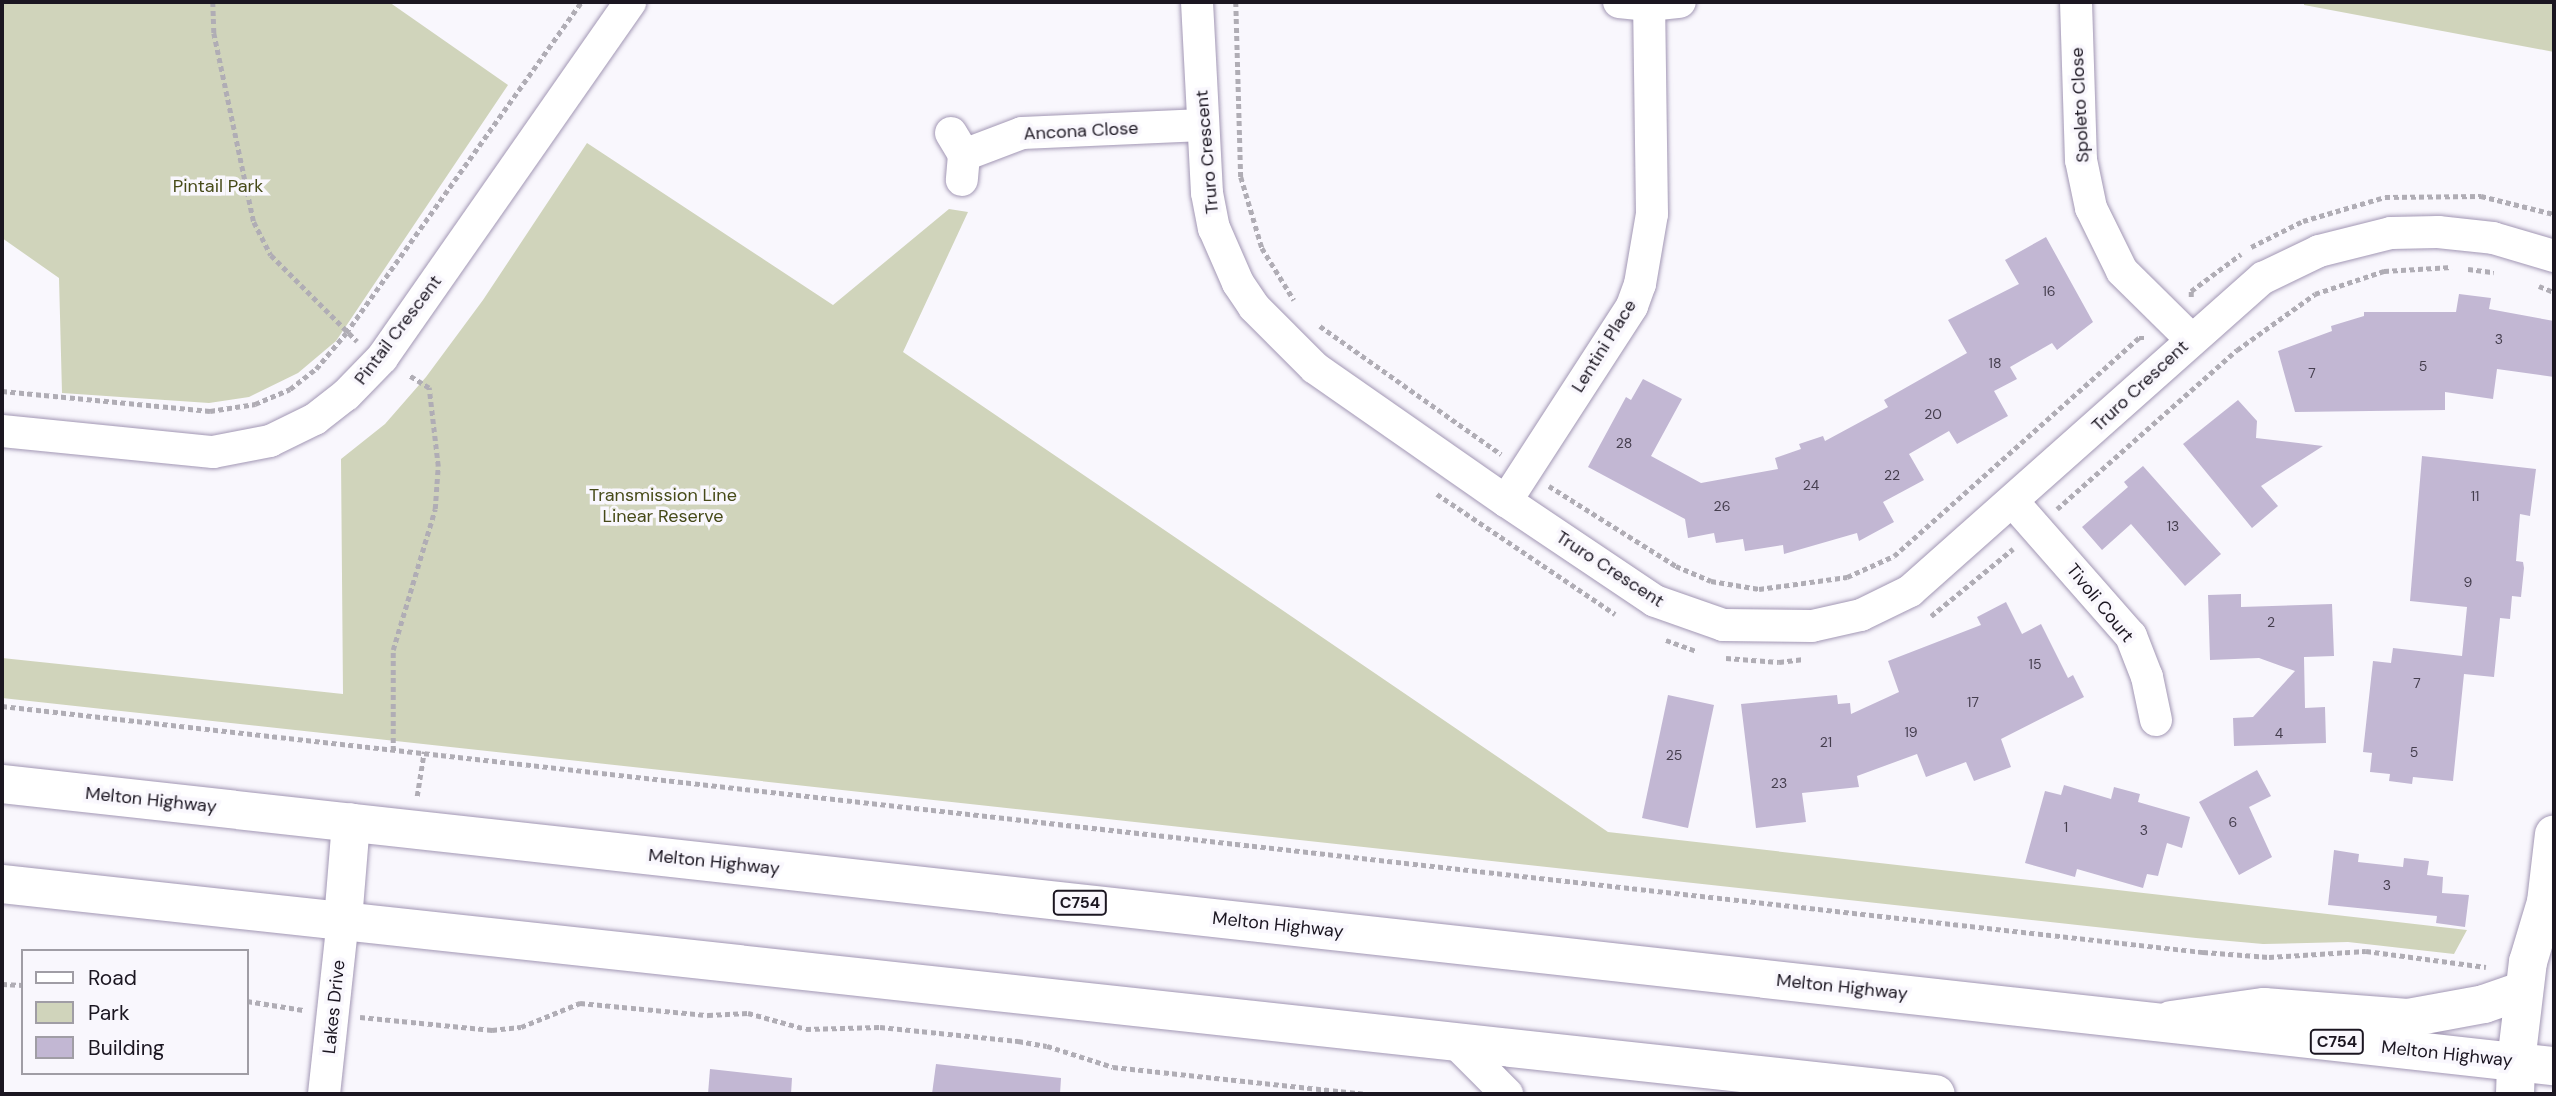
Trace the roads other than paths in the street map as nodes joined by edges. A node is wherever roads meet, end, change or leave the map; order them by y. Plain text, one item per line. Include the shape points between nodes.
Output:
1 (630, 2) edge
2 (1197, 2) edge
3 (1680, 2) edge
4 (2076, 2) edge
5 (1634, 4) edge
6 (1203, 125) junction
7 (959, 156) dead end
8 (2554, 256) edge
9 (2182, 330) junction
10 (2, 431) edge
11 (1506, 501) junction
12 (2014, 503) junction
13 (2156, 720) dead end
14 (2, 783) edge
15 (351, 822) junction
16 (2554, 834) edge
17 (2, 884) edge
18 (344, 920) junction
19 (2543, 975) edge
20 (2159, 1022) junction
21 (1455, 1042) junction
22 (2531, 1076) edge
23 (324, 1094) edge
24 (1507, 1094) edge
25 (1936, 1094) edge

1 - 10 street, Pintail Crescent via 382,358 315,419 270,441 213,452
2 - 6 street, Truro Crescent
3 - 5 street, Lentini Place
4 - 9 street, Spoleto Close via 2081,160 2091,208 2122,271
5 - 11 street, Lentini Place via 1652,214 1640,284 1632,306
6 - 7 street, Ancona Close via 1022,133
6 - 11 street, Truro Crescent via 1214,228 1254,307 1315,368
8 - 9 street, Truro Crescent via 2466,234 2413,231 2370,237 2319,251 2263,278
9 - 12 street, Truro Crescent
11 - 12 street, Truro Crescent via 1655,601 1723,625 1782,628 1836,621 1888,604 1910,591
12 - 13 street, Tivoli Court via 2130,636 2147,677
14 - 15 main road, Melton Highway / C754
15 - 18 main road
15 - 20 main road, Melton Highway / C754
16 - 19 main road
17 - 18 main road
18 - 21 main road
18 - 23 street, Lakes Drive
19 - 20 main road via 2484,1004 2420,1017 2246,1007
19 - 22 main road
20 - 22 main road, Melton Highway / C754
21 - 24 street
21 - 25 main road

